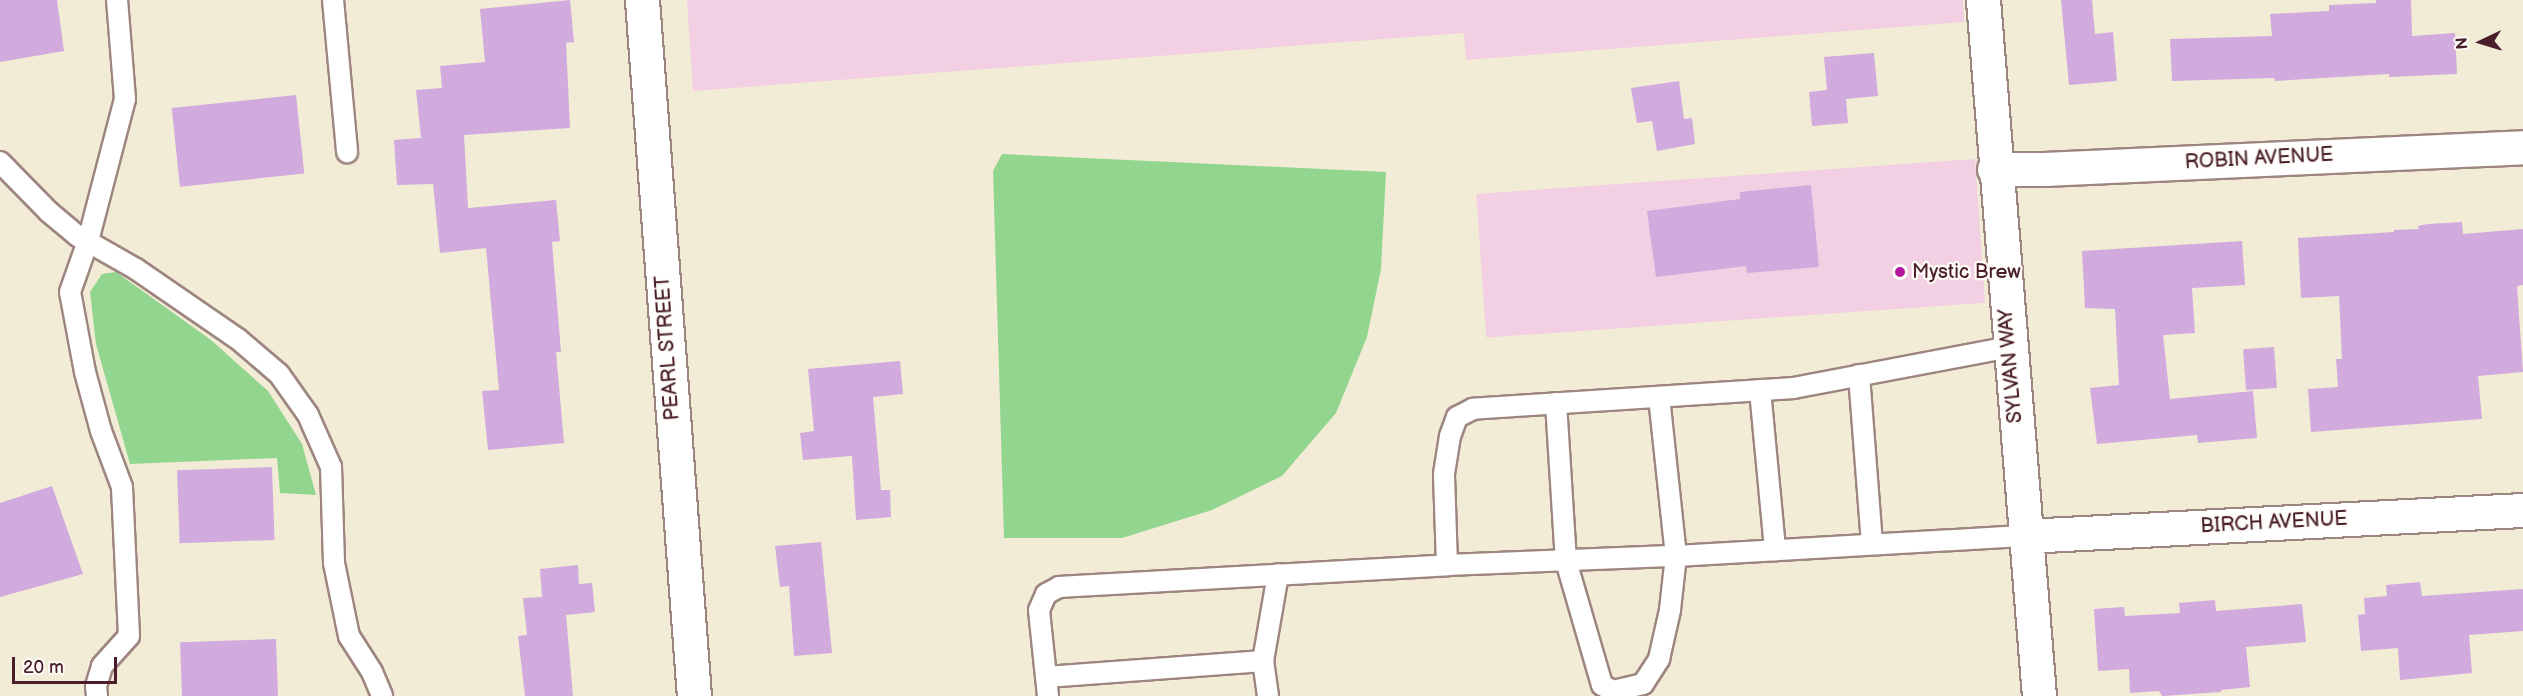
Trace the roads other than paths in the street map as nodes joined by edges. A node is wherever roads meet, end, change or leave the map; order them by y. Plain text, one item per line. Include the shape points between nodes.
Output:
1 (117, 0) edge
2 (333, 0) edge
3 (642, 0) edge
4 (1983, 0) edge
5 (2523, 147) edge
6 (347, 152) dead end
7 (0, 162) edge
8 (1994, 169) junction
9 (88, 241) junction
10 (2010, 347) junction
11 (1859, 375) junction
12 (1760, 390) junction
13 (1659, 396) junction
14 (1556, 403) junction
15 (2523, 510) edge
16 (2026, 536) junction
17 (1872, 544) junction
18 (1774, 550) junction
19 (1676, 556) junction
20 (1566, 561) junction
21 (1447, 565) junction
22 (1278, 574) junction
23 (1263, 661) junction
24 (1047, 686) edge
25 (97, 696) edge
26 (382, 696) edge
27 (694, 696) edge
28 (1268, 696) edge
29 (2039, 696) edge

1 - 9 lane via 125,99
2 - 6 lane
3 - 27 street, PEARL STREET
4 - 8 street, SYLVAN WAY
5 - 8 street, ROBIN AVENUE
7 - 9 lane via 49,212
8 - 10 street, SYLVAN WAY
9 - 25 lane via 72,279 70,305 101,431 122,487 130,626 123,645 102,666
9 - 26 lane via 238,339 279,375 308,415 331,467 334,563 349,636
10 - 11 lane
10 - 16 street, SYLVAN WAY
11 - 12 lane via 1794,388
11 - 17 lane
12 - 13 lane
12 - 18 lane
13 - 14 lane
13 - 19 lane
14 - 20 lane
14 - 21 lane via 1473,409 1457,417 1444,475
15 - 16 street, BIRCH AVENUE
16 - 17 lane
16 - 29 street, SYLVAN WAY
17 - 18 lane
18 - 19 lane
19 - 20 lane
19 - 20 lane via 1659,659 1643,684 1613,691 1602,685
20 - 21 lane
21 - 22 lane
22 - 23 lane
22 - 24 lane via 1059,587 1046,594 1039,610
23 - 24 lane
23 - 28 lane

